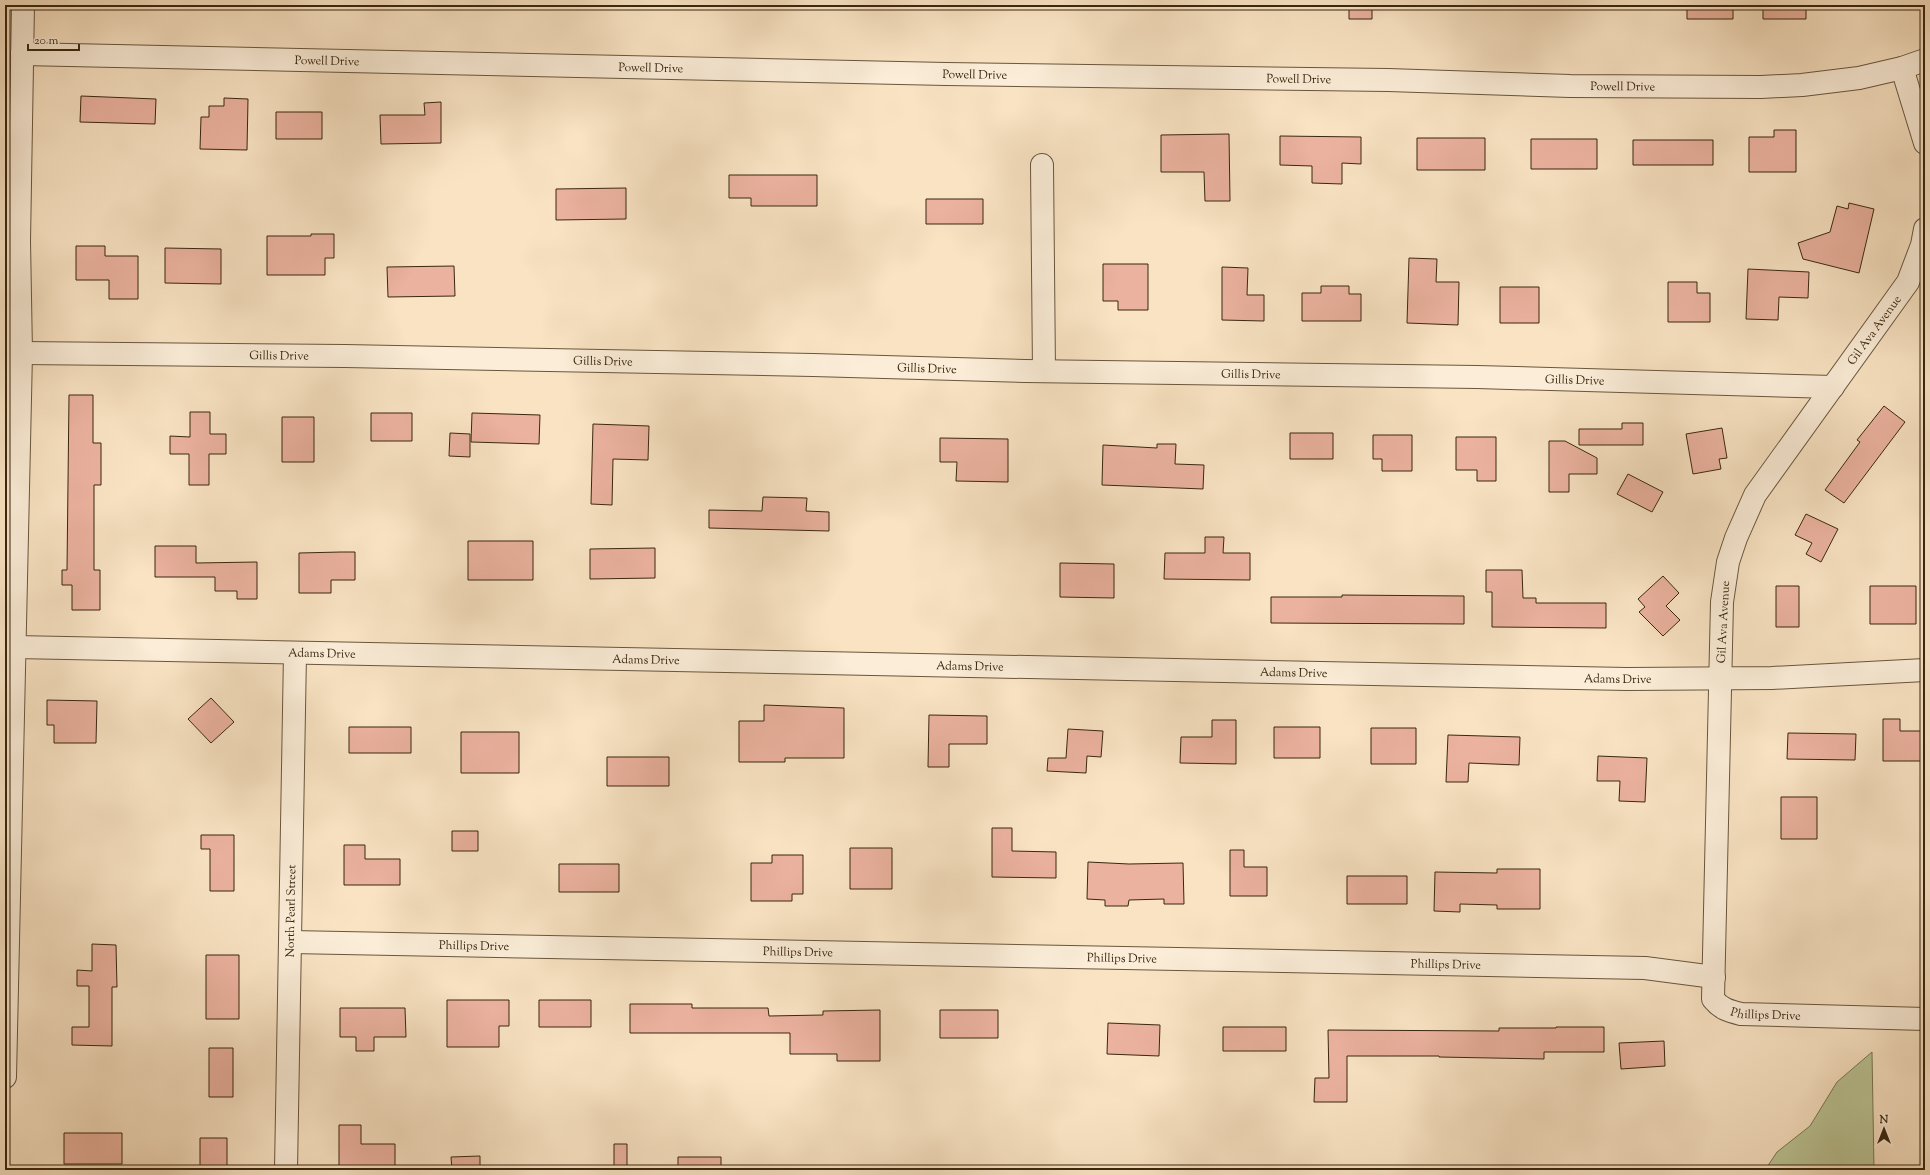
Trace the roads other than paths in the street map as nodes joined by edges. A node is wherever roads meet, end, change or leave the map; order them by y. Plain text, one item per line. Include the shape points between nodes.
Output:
1 (23, 5) edge
2 (22, 54) junction
3 (1925, 60) edge
4 (1902, 68) junction
5 (1925, 143) edge
6 (1042, 165) dead end
7 (1925, 229) edge
8 (12, 269) edge
9 (21, 353) junction
10 (1044, 371) junction
11 (1833, 387) junction
12 (11, 545) edge
13 (11, 637) edge
14 (295, 653) junction
15 (1925, 670) edge
16 (1720, 678) junction
17 (291, 942) junction
18 (6, 958) edge
19 (1714, 977) junction
20 (1925, 1018) edge
21 (5, 1077) edge
22 (286, 1170) edge

1 - 2 street
2 - 4 street, Powell Drive via 946,74 1380,80 1570,86 1802,85 1859,78
2 - 8 street
3 - 4 street, Powell Drive
4 - 5 street
6 - 10 street
7 - 11 street, Gil Ava Avenue via 1922,245 1908,282
8 - 9 street
9 - 10 street, Gillis Drive via 813,364
9 - 12 street
10 - 11 street, Gillis Drive via 1470,377
11 - 16 street, Gil Ava Avenue via 1755,495 1736,538 1724,586
12 - 13 street
13 - 14 street, Adams Drive
13 - 18 street
14 - 16 street, Adams Drive via 1331,674
14 - 17 street, North Pearl Street
15 - 16 street, Adams Drive via 1772,678
16 - 19 street, Gil Ava Avenue
17 - 19 street, Phillips Drive via 1645,968
17 - 22 street, North Pearl Street
18 - 21 street
19 - 20 street, Phillips Drive via 1713,999 1719,1006 1741,1014

